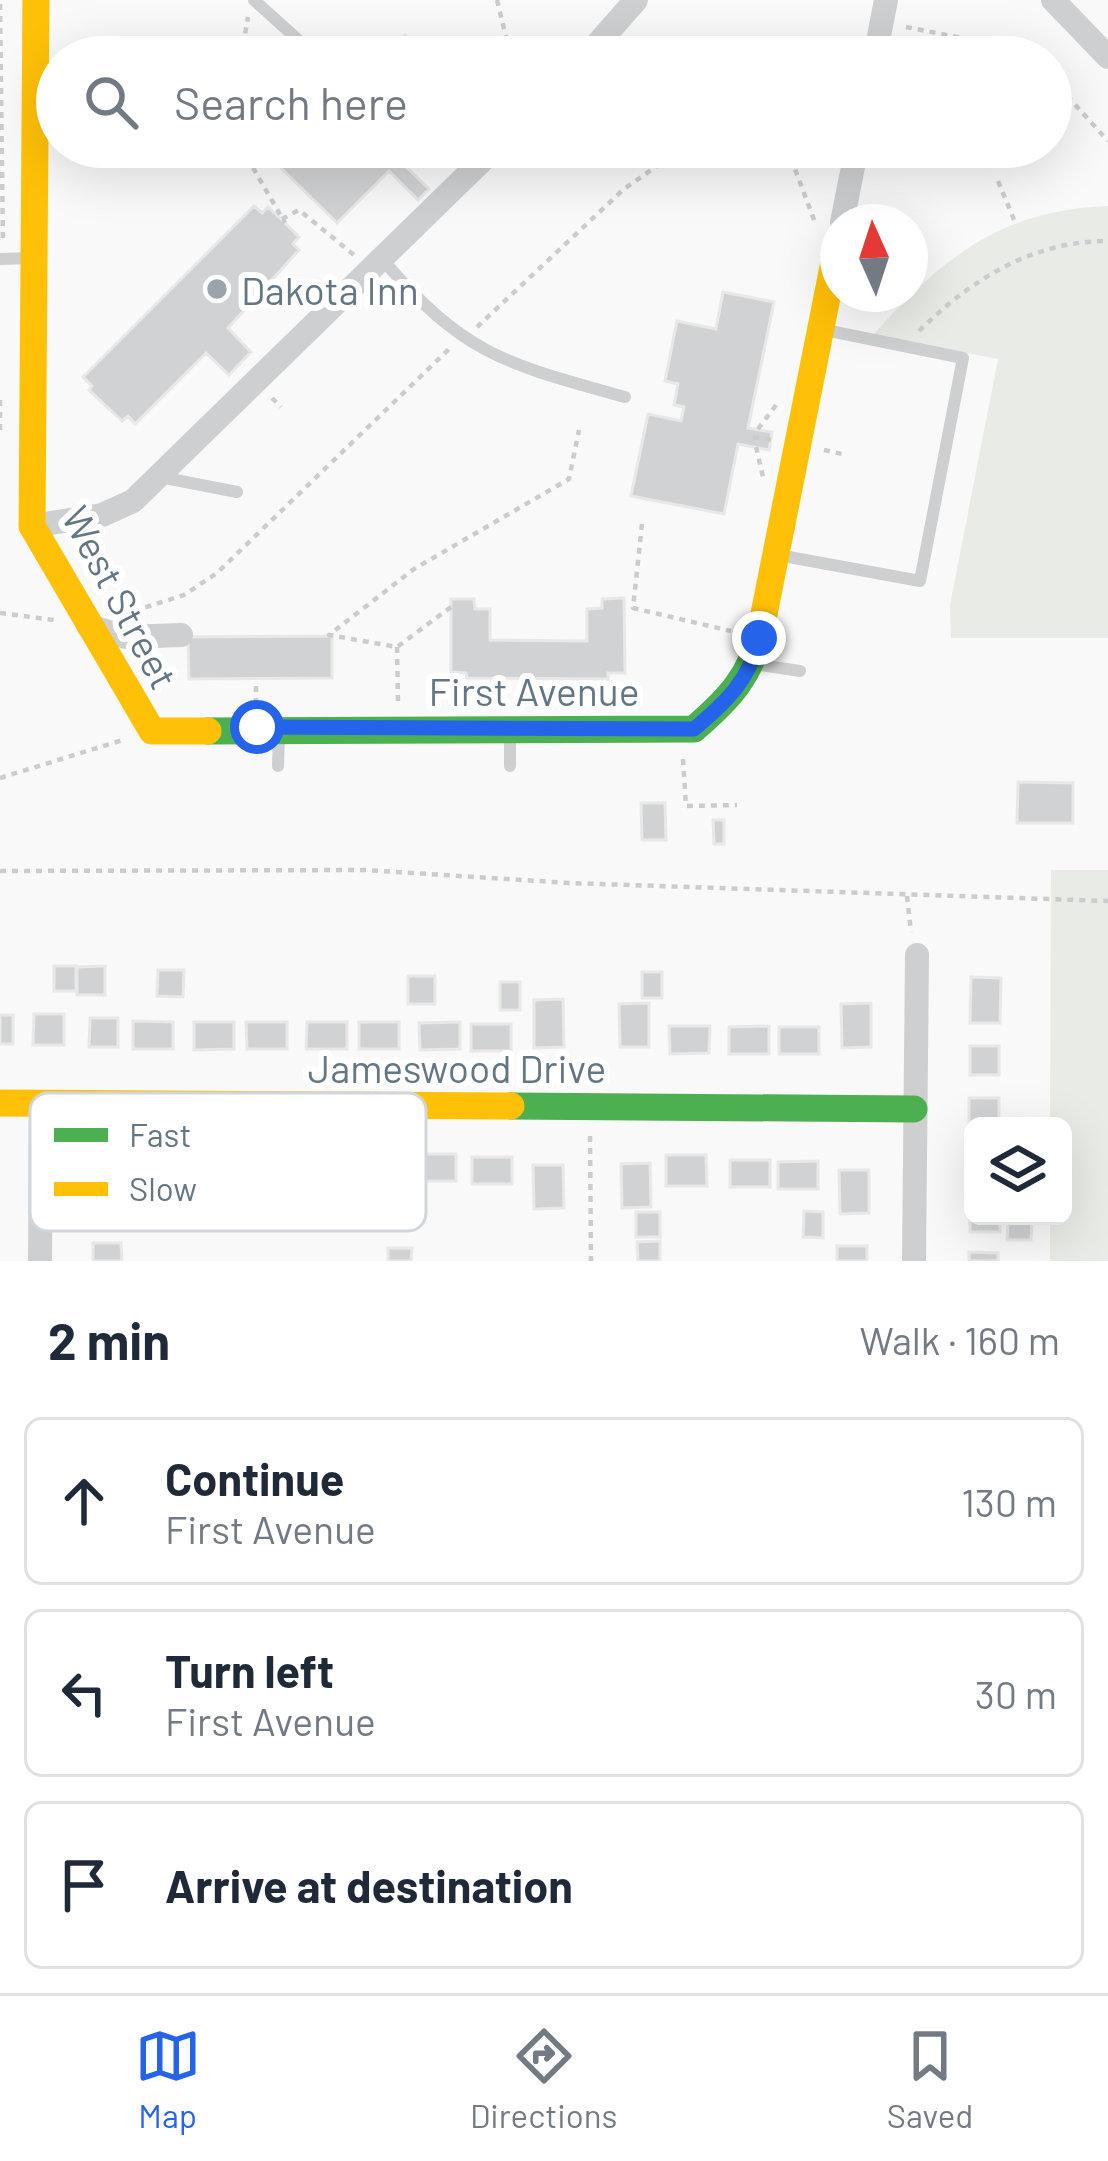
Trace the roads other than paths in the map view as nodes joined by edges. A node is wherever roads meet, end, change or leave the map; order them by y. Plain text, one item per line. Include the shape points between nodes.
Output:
1 (36, 0) edge
2 (252, 0) edge
3 (636, 0) edge
4 (1053, 0) edge
5 (608, 35) edge
6 (293, 36) edge
7 (1108, 57) edge
8 (475, 168) edge
9 (853, 168) edge
10 (846, 204) edge
11 (34, 258) junction
12 (2, 259) edge
13 (378, 265) junction
14 (822, 312) edge
15 (821, 329) junction
16 (625, 398) dead end
17 (159, 477) junction
18 (237, 492) dead end
19 (32, 526) junction
20 (776, 554) junction
21 (88, 626) junction
22 (181, 635) dead end
23 (757, 651) junction
24 (800, 671) dead end
25 (279, 727) junction
26 (148, 728) joint
27 (510, 728) junction
28 (278, 766) dead end
29 (510, 766) dead end
30 (917, 955) road end
31 (426, 1106) edge
32 (914, 1109) junction
33 (40, 1231) edge
34 (40, 1261) edge
35 (914, 1261) edge

1 - 11 street, West Street
2 - 6 lane
3 - 5 street
4 - 7 street
8 - 13 street
9 - 10 street
11 - 12 lane
11 - 19 street, West Street
13 - 16 lane via 461,338 538,373
13 - 17 street
14 - 15 street, First Avenue
15 - 20 street, First Avenue
15 - 20 lane via 963,358 920,581
17 - 18 lane
17 - 19 street via 119,509
19 - 21 street, West Street
20 - 23 street, First Avenue
21 - 22 street via 126,637
21 - 26 street, West Street
23 - 24 lane
23 - 27 street, First Avenue via 726,702 694,729
25 - 26 street, First Avenue
25 - 27 street, First Avenue
25 - 28 lane
27 - 29 lane
30 - 32 street
31 - 32 street, Jameswood Drive
32 - 35 street
33 - 34 street

